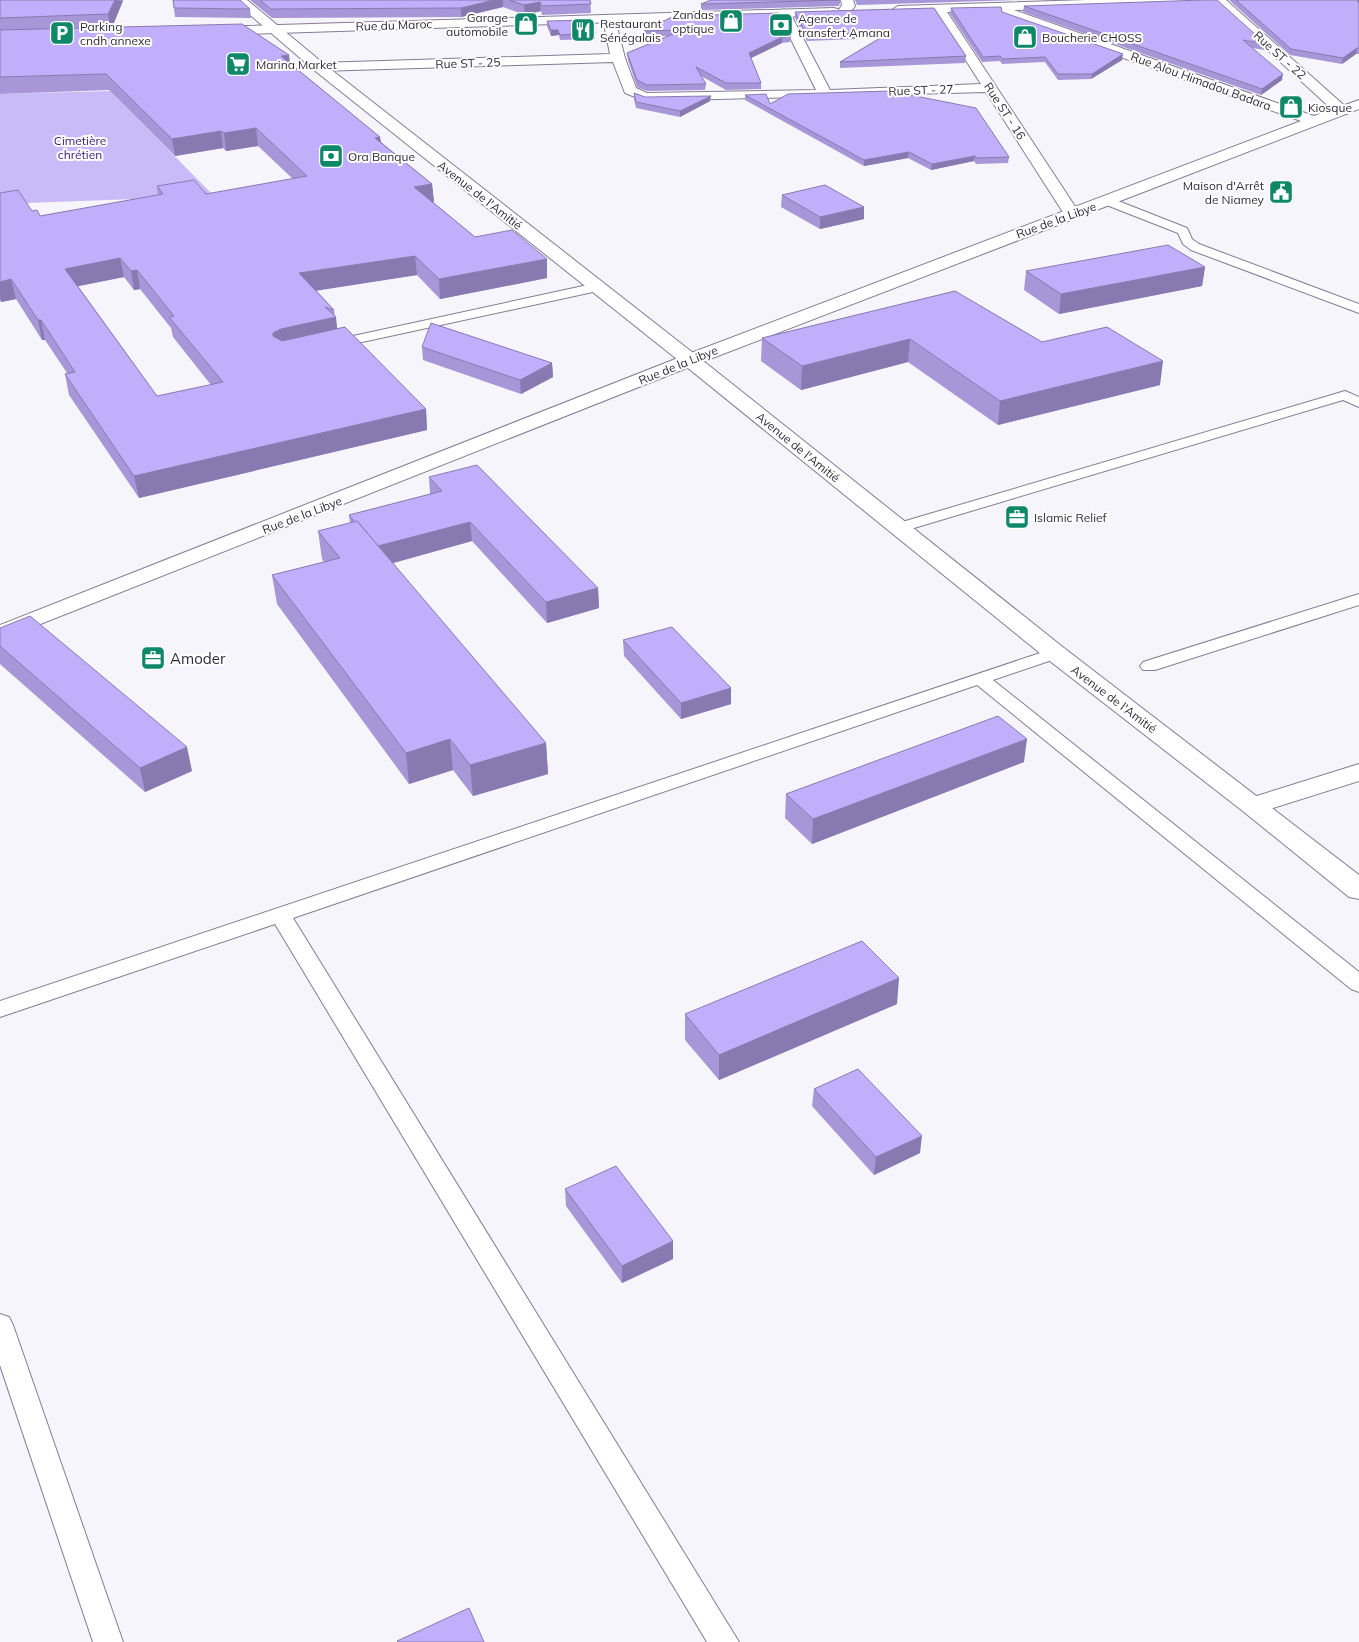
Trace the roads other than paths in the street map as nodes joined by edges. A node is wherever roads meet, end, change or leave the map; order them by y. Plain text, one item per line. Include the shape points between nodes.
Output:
1 (239, 0) edge
2 (975, 0) edge
3 (1203, 0) edge
4 (1219, 0) edge
5 (1083, 2) edge
6 (846, 6) edge
7 (992, 6) junction
8 (939, 8) junction
9 (882, 10) edge
10 (863, 11) edge
11 (784, 13) junction
12 (609, 19) junction
13 (274, 29) junction
14 (196, 32) edge
15 (618, 58) junction
16 (319, 67) junction
17 (989, 88) junction
18 (825, 94) junction
19 (1359, 104) edge
20 (1342, 111) junction
21 (1314, 121) junction
22 (1108, 201) junction
23 (1072, 214) junction
24 (596, 287) junction
25 (1359, 310) edge
26 (313, 348) edge
27 (690, 360) junction
28 (1359, 402) edge
29 (898, 528) junction
30 (1359, 599) edge
31 (0, 633) edge
32 (1055, 653) junction
33 (1149, 666) dead end
34 (980, 679) junction
35 (1359, 772) edge
36 (1254, 806) junction
37 (1359, 890) edge
38 (280, 914) junction
39 (1359, 984) edge
40 (0, 1009) edge
41 (0, 1325) edge
42 (108, 1642) edge
43 (724, 1642) edge

1 - 13 street, Avenue de l'Amitié
2 - 7 street, Rue Alou Himadou Badara
3 - 5 street
4 - 20 street, Rue ST - 22
5 - 7 street
6 - 10 street, Rue du Maroc
6 - 11 street, Rue du Maroc
7 - 8 street
7 - 21 street, Rue Alou Himadou Badara
8 - 9 street
8 - 17 street, Rue ST - 16
11 - 12 street, Rue du Maroc
11 - 18 street
12 - 13 street, Rue du Maroc
12 - 15 street, Rue ST - 27
13 - 14 street, Rue du Maroc
13 - 16 street, Avenue de l'Amitié
15 - 16 street, Rue ST - 25
15 - 18 street, Rue ST - 27 via 630,90 645,97
16 - 24 street, Avenue de l'Amitié
17 - 18 street, Rue ST - 27
17 - 23 street, Rue ST - 16
19 - 20 street, Rue de la Libye
20 - 21 street, Rue de la Libye
21 - 22 street, Rue de la Libye
22 - 23 street, Rue de la Libye
22 - 25 lane via 1183,231 1187,241 1196,247
23 - 27 street, Rue de la Libye
24 - 26 lane
24 - 27 street, Avenue de l'Amitié
27 - 29 street, Avenue de l'Amitié
27 - 31 street, Rue de la Libye
28 - 29 lane via 1345,395
29 - 32 street, Avenue de l'Amitié
30 - 33 lane
32 - 34 lane
32 - 36 street, Avenue de l'Amitié
34 - 38 lane
34 - 39 lane
35 - 36 street
36 - 37 street, Avenue de l'Amitié
38 - 40 lane
38 - 43 lane
41 - 42 lane

